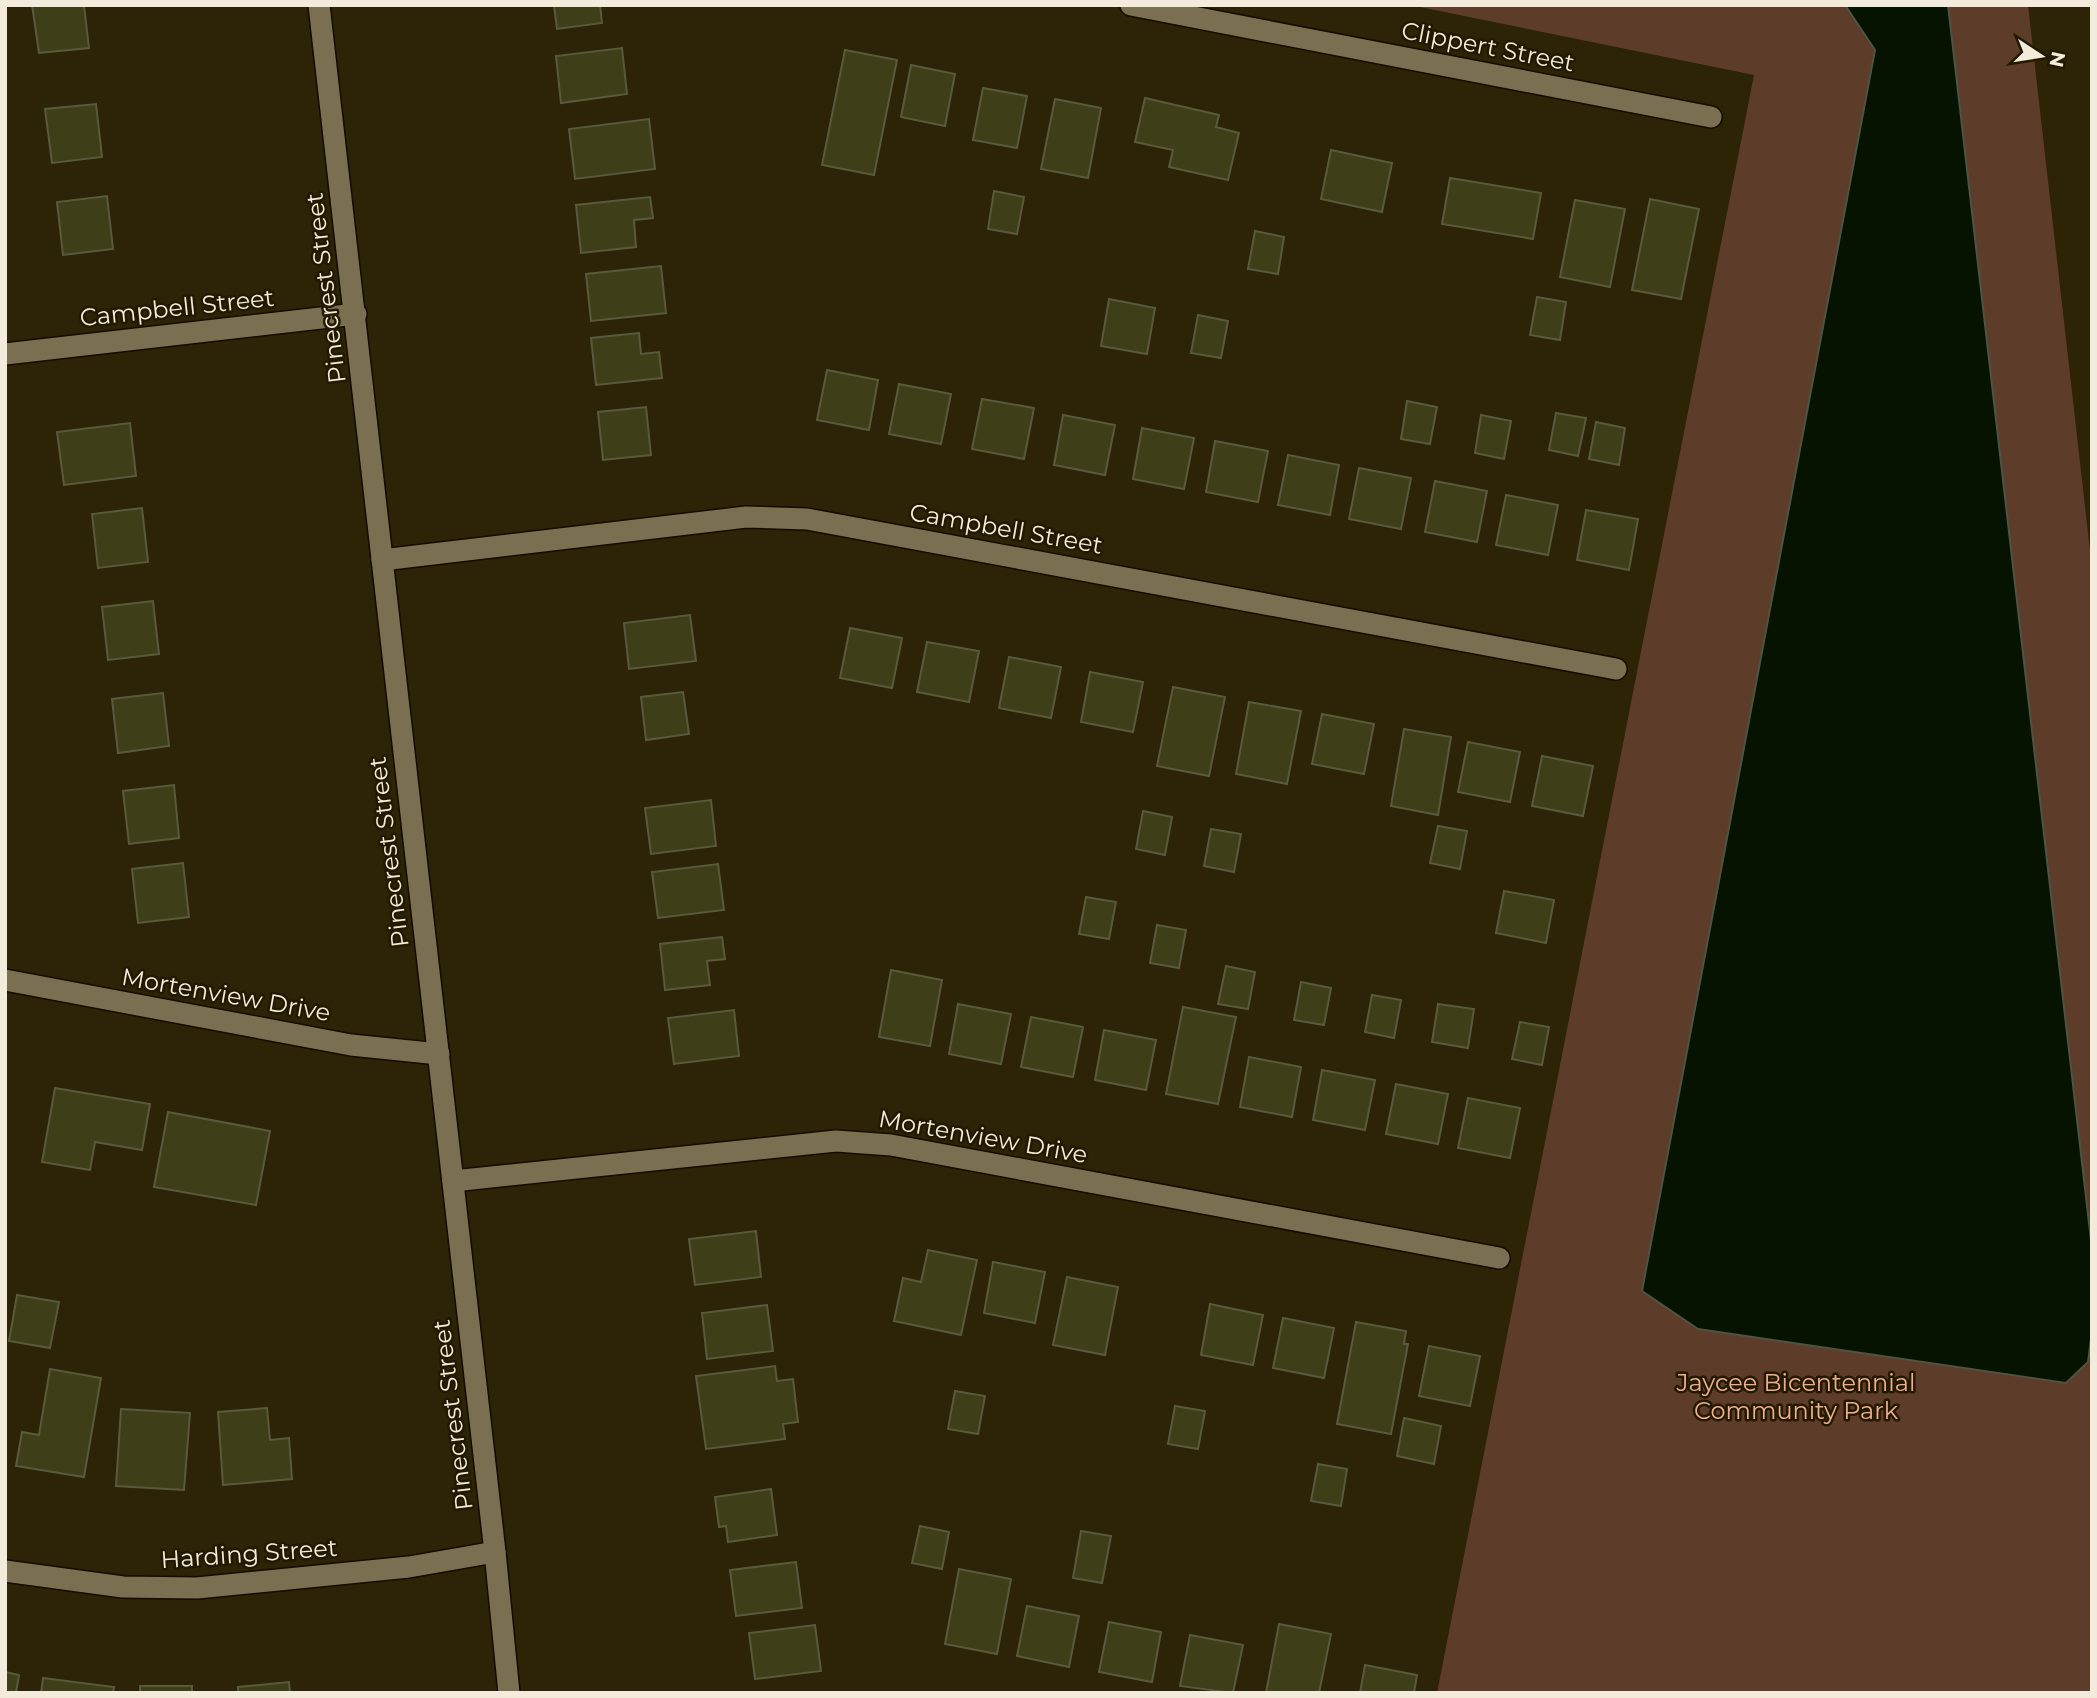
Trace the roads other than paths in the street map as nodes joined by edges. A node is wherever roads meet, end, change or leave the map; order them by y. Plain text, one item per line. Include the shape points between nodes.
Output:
1 (319, 5) edge
2 (1131, 5) edge
3 (1711, 117) dead end
4 (356, 314) junction
5 (5, 354) edge
6 (382, 559) junction
7 (1616, 669) dead end
8 (5, 981) edge
9 (439, 1054) junction
10 (453, 1181) junction
11 (1499, 1258) dead end
12 (495, 1552) junction
13 (5, 1571) edge
14 (509, 1693) edge

1 - 4 street, Pinecrest Street
2 - 3 street, Clippert Street
4 - 5 street, Campbell Street
4 - 6 street, Pinecrest Street
6 - 7 street, Campbell Street via 734,518 807,519
6 - 9 street, Pinecrest Street
8 - 9 street, Mortenview Drive via 351,1045
9 - 10 street, Pinecrest Street
10 - 11 street, Mortenview Drive via 836,1141 891,1145
10 - 12 street, Pinecrest Street
12 - 13 street, Harding Street via 409,1567 197,1588 123,1587
12 - 14 street, Pinecrest Street

